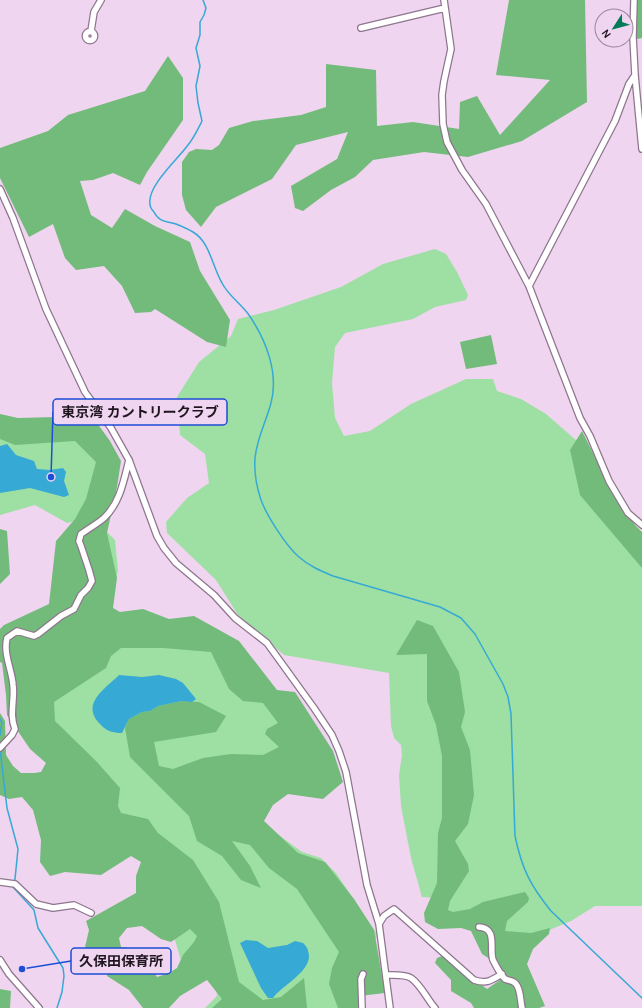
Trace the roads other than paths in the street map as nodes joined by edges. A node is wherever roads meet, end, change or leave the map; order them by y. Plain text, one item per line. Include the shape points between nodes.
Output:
1 (101, 0) edge
2 (444, 0) edge
3 (634, 0) edge
4 (445, 8) junction
5 (361, 28) dead end
6 (91, 31) dead end
7 (635, 75) junction
8 (642, 149) edge
9 (0, 189) edge
10 (529, 286) junction
11 (129, 460) junction
12 (642, 525) edge
13 (0, 748) edge
14 (0, 882) edge
15 (91, 913) dead end
16 (379, 924) junction
17 (479, 927) dead end
18 (0, 960) edge
19 (363, 974) dead end
20 (502, 974) junction
21 (386, 975) junction
22 (39, 1008) edge
23 (362, 1008) edge
24 (390, 1008) edge
25 (435, 1008) edge
26 (522, 1008) edge

1 - 6 street via 94,12
2 - 4 street
3 - 7 street
4 - 5 street
4 - 10 street via 451,49 442,95 446,142 486,204
7 - 8 street
7 - 10 street via 612,127
9 - 11 street via 46,309 85,392 112,428
10 - 12 street via 580,418 609,481 628,513
11 - 13 street via 124,484 111,508 104,517 80,534 92,581 74,609 34,636 17,631 8,638 6,648 13,684 11,710 14,729
11 - 16 street via 157,536 164,548 176,563 214,595 235,618 267,642 332,735 346,772 367,885
14 - 15 street via 15,884 36,904 53,908 74,905
16 - 20 street via 384,916 394,909 474,980 489,982
16 - 21 street
17 - 20 street via 487,929 491,935 492,958
18 - 22 street
19 - 23 street
20 - 26 street via 517,985
21 - 24 street
21 - 25 street via 411,978

